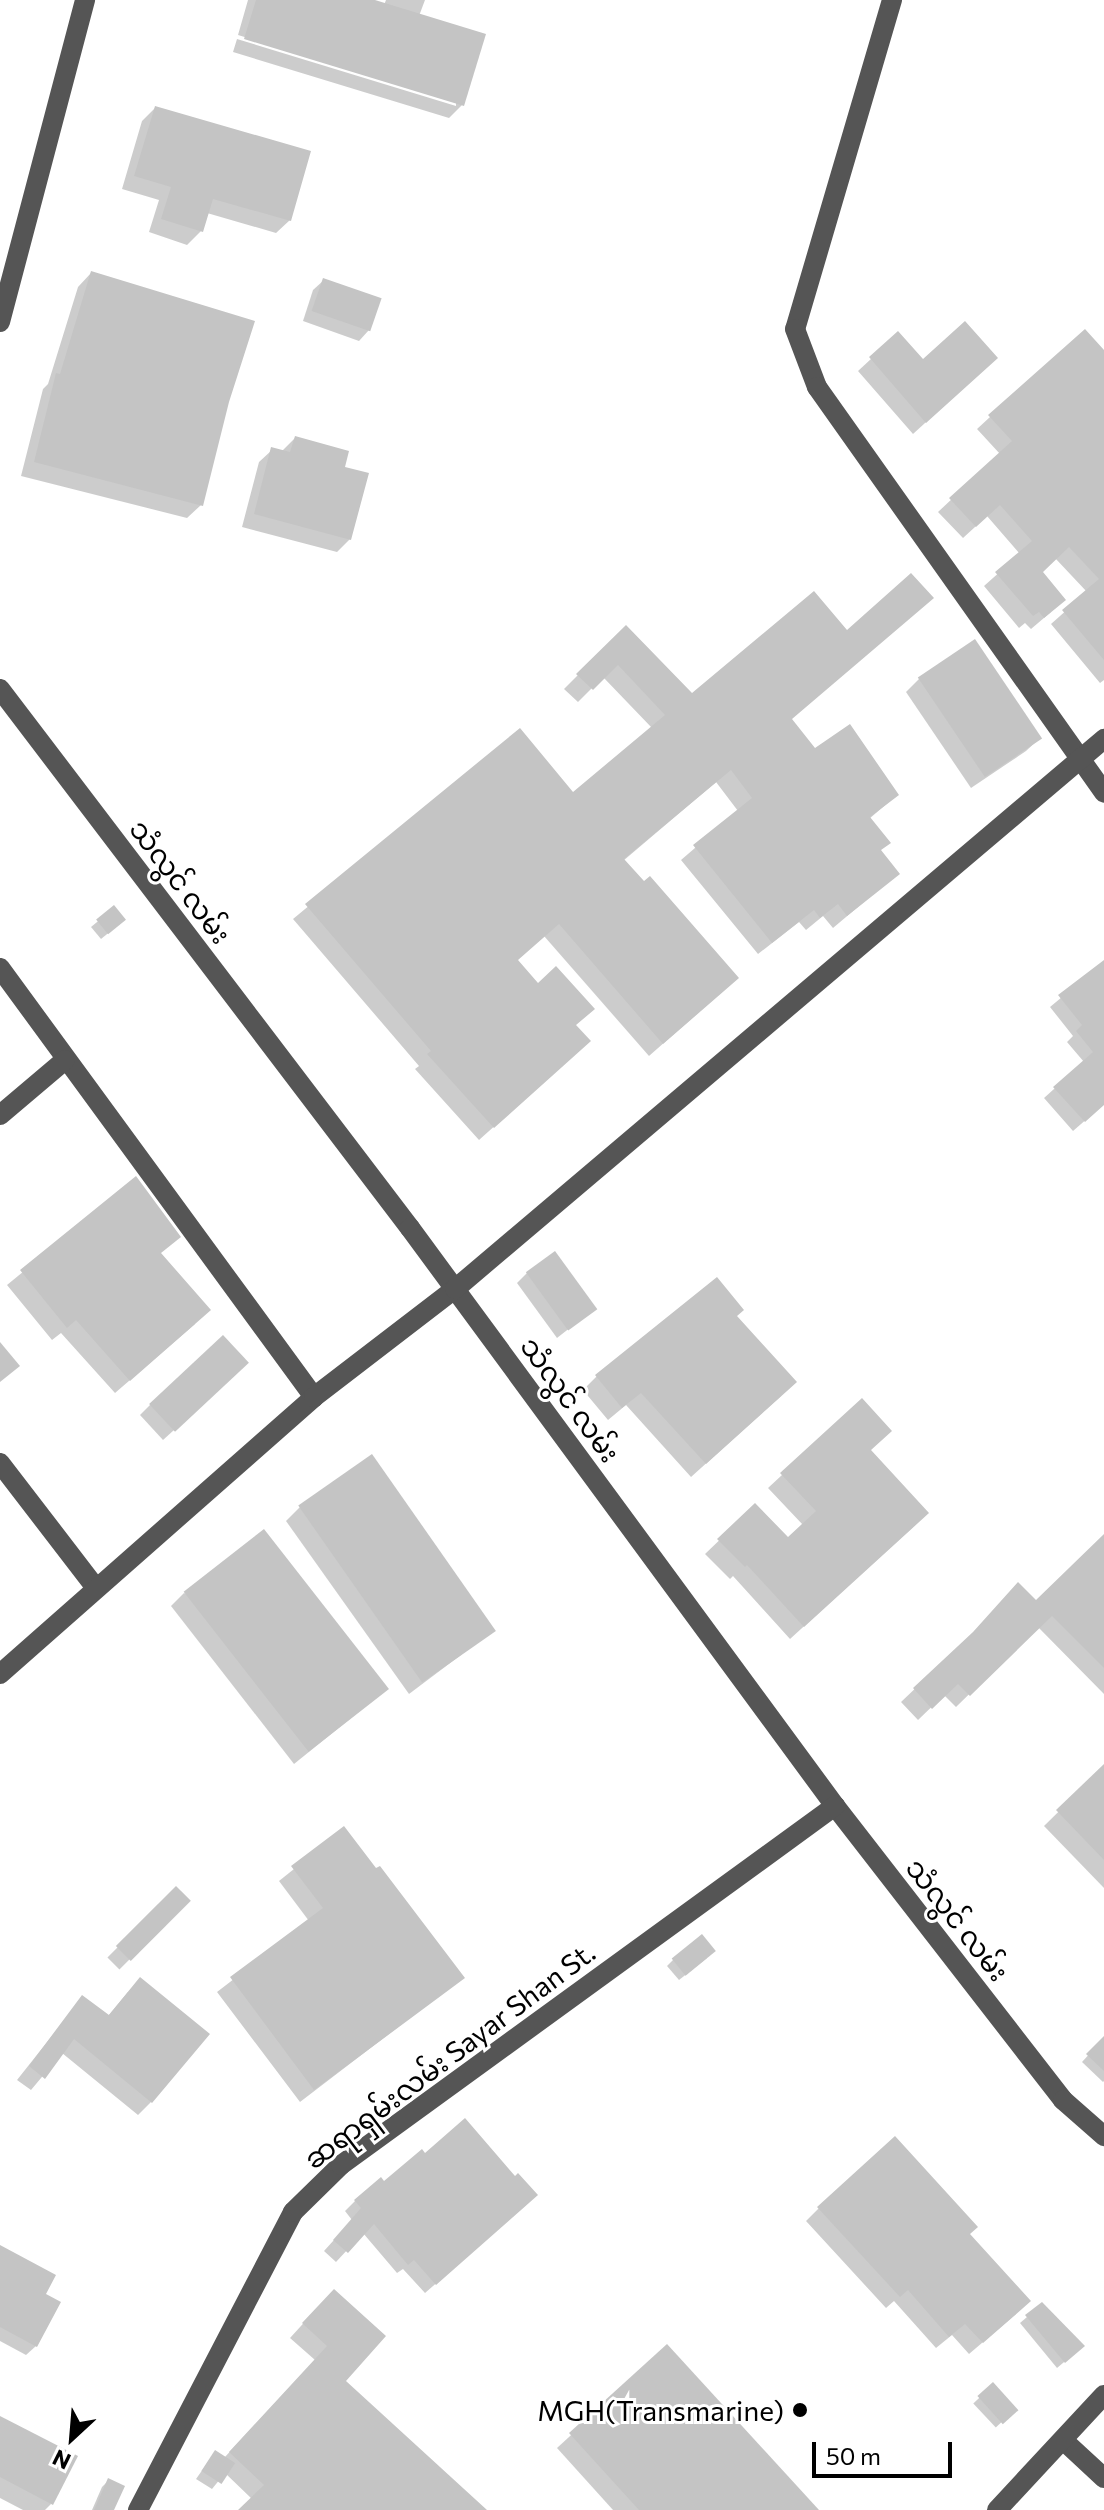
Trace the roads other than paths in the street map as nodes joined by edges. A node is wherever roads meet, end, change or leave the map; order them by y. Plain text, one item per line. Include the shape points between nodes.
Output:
1 (85, 0) edge
2 (892, 0) edge
3 (0, 322) edge
4 (0, 689) edge
5 (1104, 739) edge
6 (1080, 759) junction
7 (1104, 793) edge
8 (0, 968) edge
9 (65, 1060) junction
10 (0, 1115) edge
11 (455, 1289) junction
12 (314, 1397) junction
13 (0, 1463) edge
14 (95, 1587) junction
15 (0, 1674) edge
16 (835, 1806) junction
17 (1104, 2136) edge
18 (1104, 2395) edge
19 (1063, 2440) junction
20 (1104, 2478) edge
21 (138, 2510) edge
22 (997, 2510) edge

1 - 3 street
2 - 6 street via 795,329 817,387
4 - 11 street, သံလွင် လမ်း
5 - 6 street
6 - 7 street
6 - 11 street
8 - 9 street
9 - 10 street
9 - 12 street
11 - 12 street
11 - 16 street, သံလွင် လမ်း
12 - 14 street
13 - 14 street
14 - 15 street
16 - 17 street, သံလွင် လမ်း via 1063,2100
16 - 21 street, ဆရာရှမ်းလမ်း Sayar Shan St. via 341,2165 293,2212
18 - 19 street
19 - 20 street
19 - 22 street

